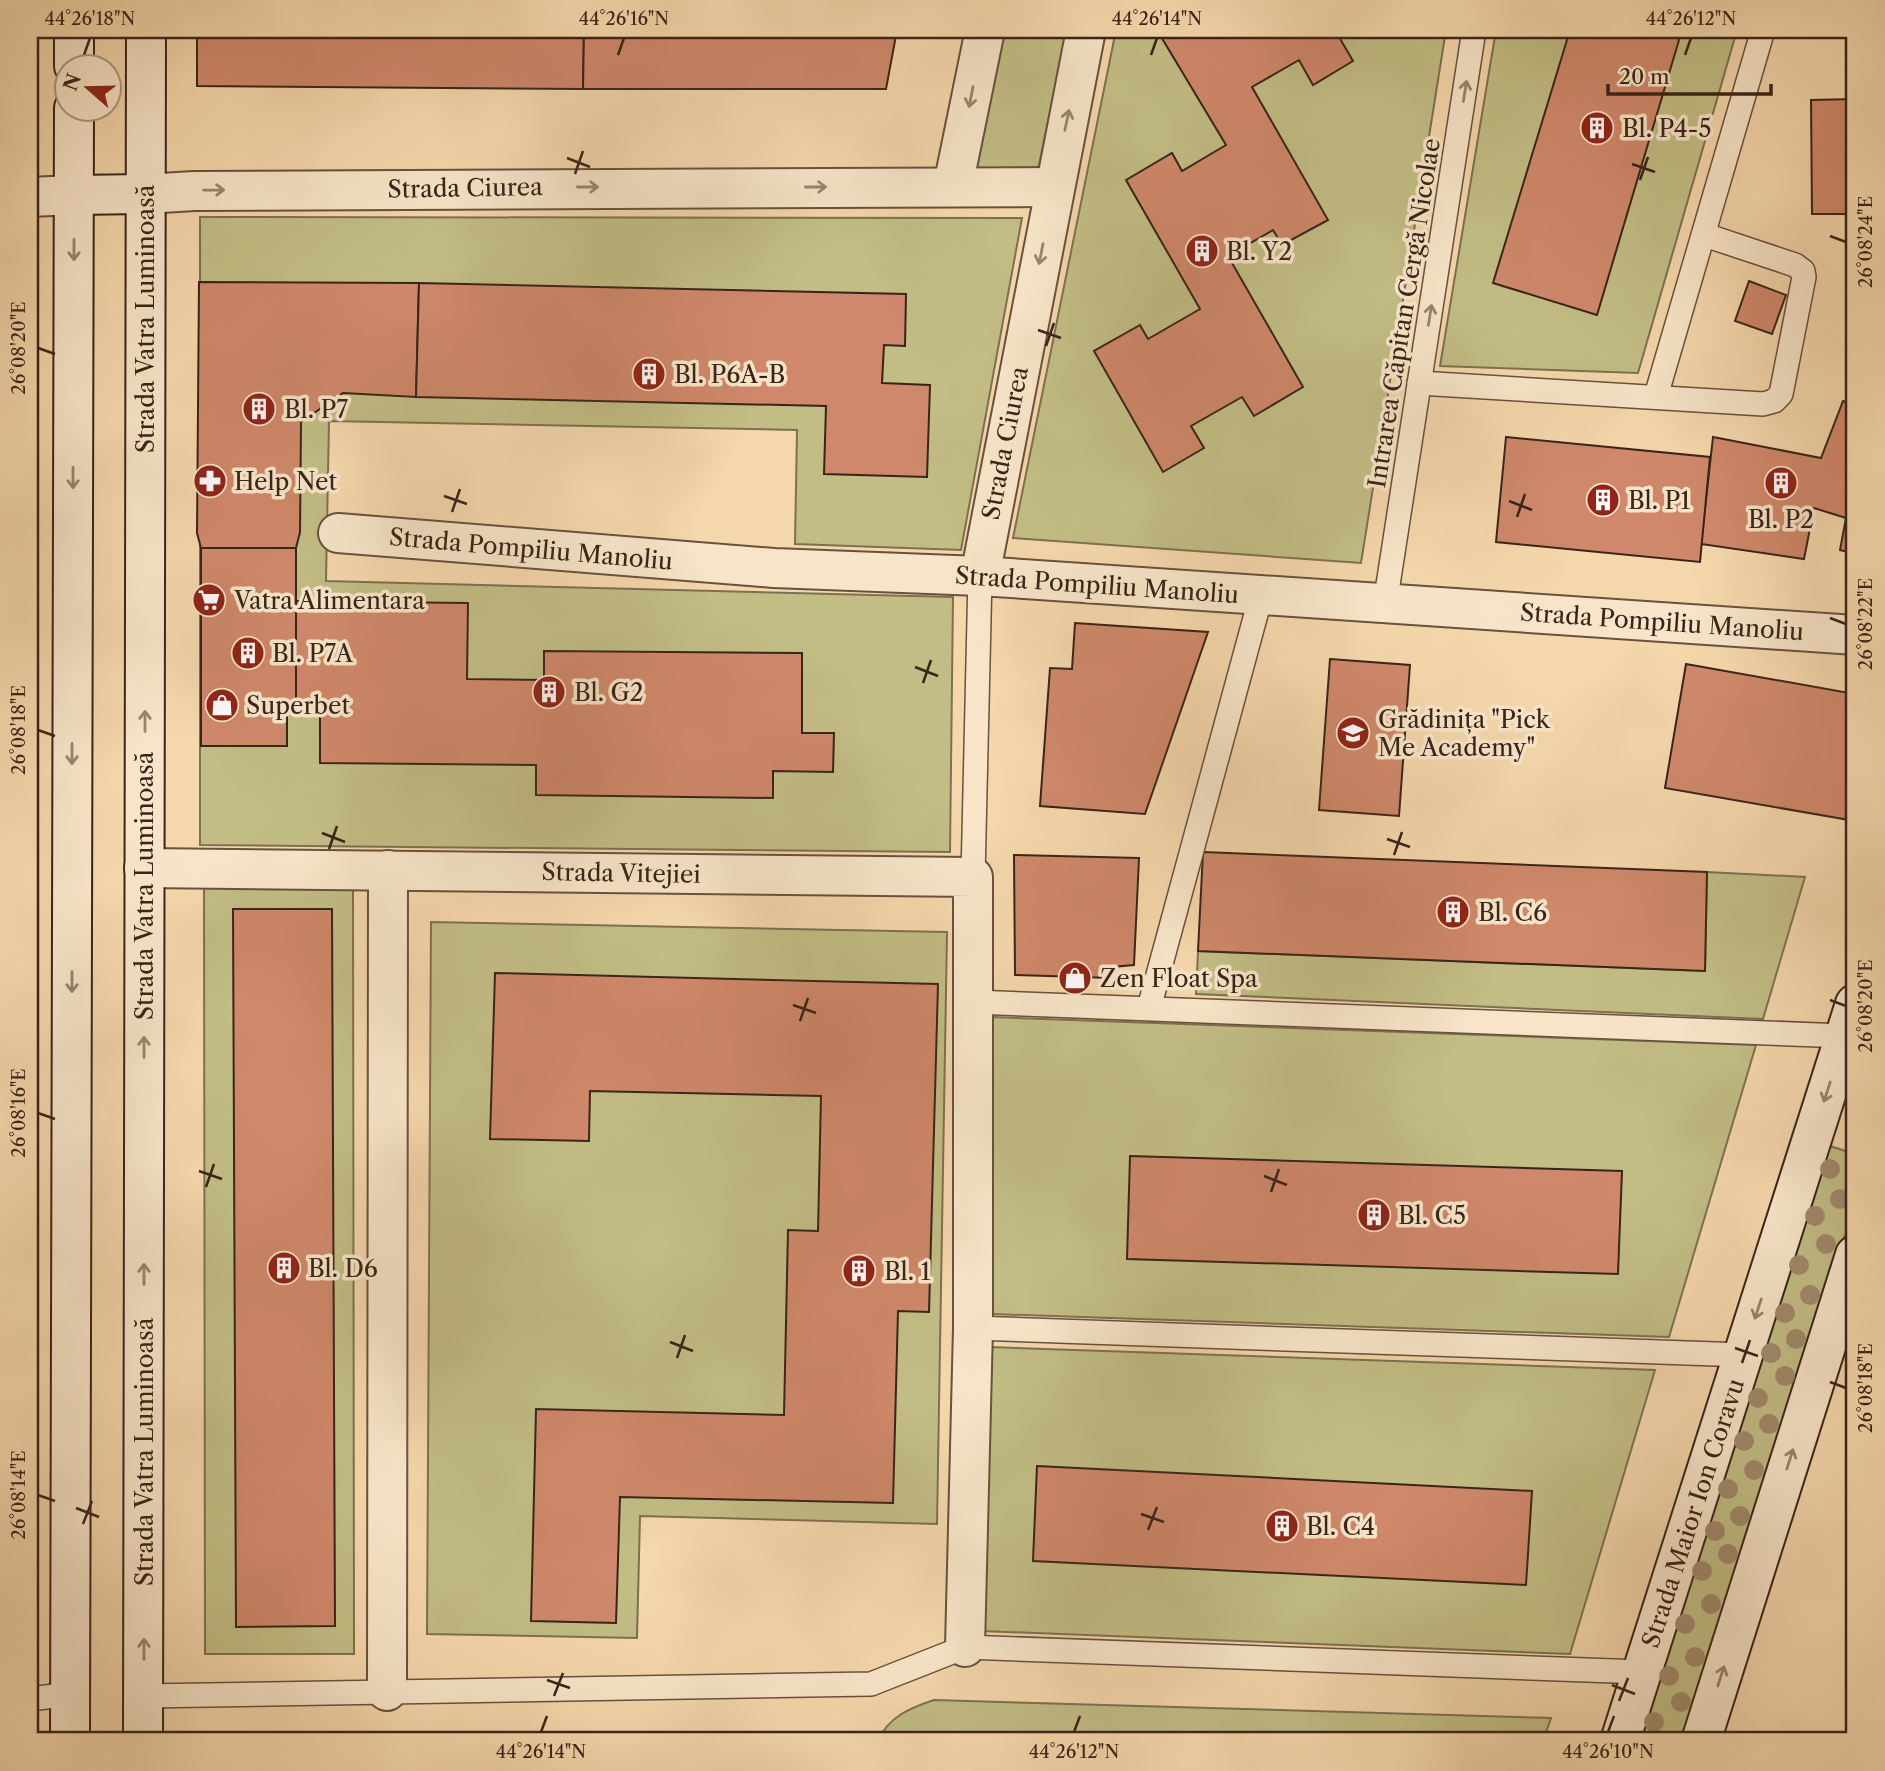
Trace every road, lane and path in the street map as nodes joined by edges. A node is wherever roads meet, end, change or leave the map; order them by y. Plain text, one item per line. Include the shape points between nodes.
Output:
1 (74, 30) edge
2 (146, 30) edge
3 (985, 30) edge
4 (1086, 30) edge
5 (1474, 30) edge
6 (1763, 30) edge
7 (74, 52) edge
8 (74, 122) edge
9 (953, 186) junction
10 (1054, 187) junction
11 (145, 194) junction
12 (74, 195) junction
13 (30, 197) edge
14 (1704, 235) junction
15 (1419, 383) junction
16 (1656, 396) junction
17 (338, 533) dead end
18 (980, 576) junction
19 (1261, 596) junction
20 (1385, 604) junction
21 (1855, 635) edge
22 (144, 867) junction
23 (388, 870) junction
24 (974, 877) junction
25 (974, 1002) junction
26 (1149, 1008) junction
27 (1852, 1026) edge
28 (1855, 1255) edge
29 (972, 1328) junction
30 (1744, 1355) junction
31 (965, 1647) junction
32 (1642, 1672) junction
33 (387, 1691) junction
34 (70, 1694) junction
35 (144, 1696) junction
36 (30, 1699) edge
37 (70, 1741) edge
38 (143, 1741) edge
39 (1620, 1741) edge
40 (1701, 1741) edge

1 - 7 street
2 - 11 street, Strada Vatra Luminoasă
3 -> 9 street
10 -> 4 street, Strada Ciurea
15 -> 5 lane, Intrarea Căpitan Cergă Nicolae
6 - 14 lane
8 - 12 street
9 - 10 street, Strada Ciurea
11 -> 9 street, Strada Ciurea
10 -> 18 street, Strada Ciurea
11 - 12 street, Strada Ciurea
22 -> 11 street, Strada Vatra Luminoasă
12 - 13 street, Strada Ciurea
12 -> 34 street
14 - 16 lane
14 - 16 lane via 1803,271 1781,394 1763,404
15 - 16 lane
15 - 20 lane, Intrarea Căpitan Cergă Nicolae
17 - 18 street, Strada Pompiliu Manoliu via 774,568
18 - 19 street, Strada Pompiliu Manoliu
18 - 24 lane
19 - 20 street, Strada Pompiliu Manoliu
19 - 26 lane
20 - 21 street, Strada Pompiliu Manoliu
22 - 23 street, Strada Vitejiei
35 -> 22 street, Strada Vatra Luminoasă
23 - 24 street, Strada Vitejiei
23 - 33 street
24 - 25 street
25 - 26 lane
25 - 29 street
26 - 27 lane
27 -> 30 street, Strada Maior Ion Coravu
40 -> 28 street
29 - 30 lane
29 - 31 street
30 - 32 street, Strada Maior Ion Coravu
31 - 32 lane
31 - 33 lane via 871,1684
32 - 39 street, Strada Maior Ion Coravu
33 - 35 lane
34 - 36 lane
34 - 37 street
35 - 38 street, Strada Vatra Luminoasă

